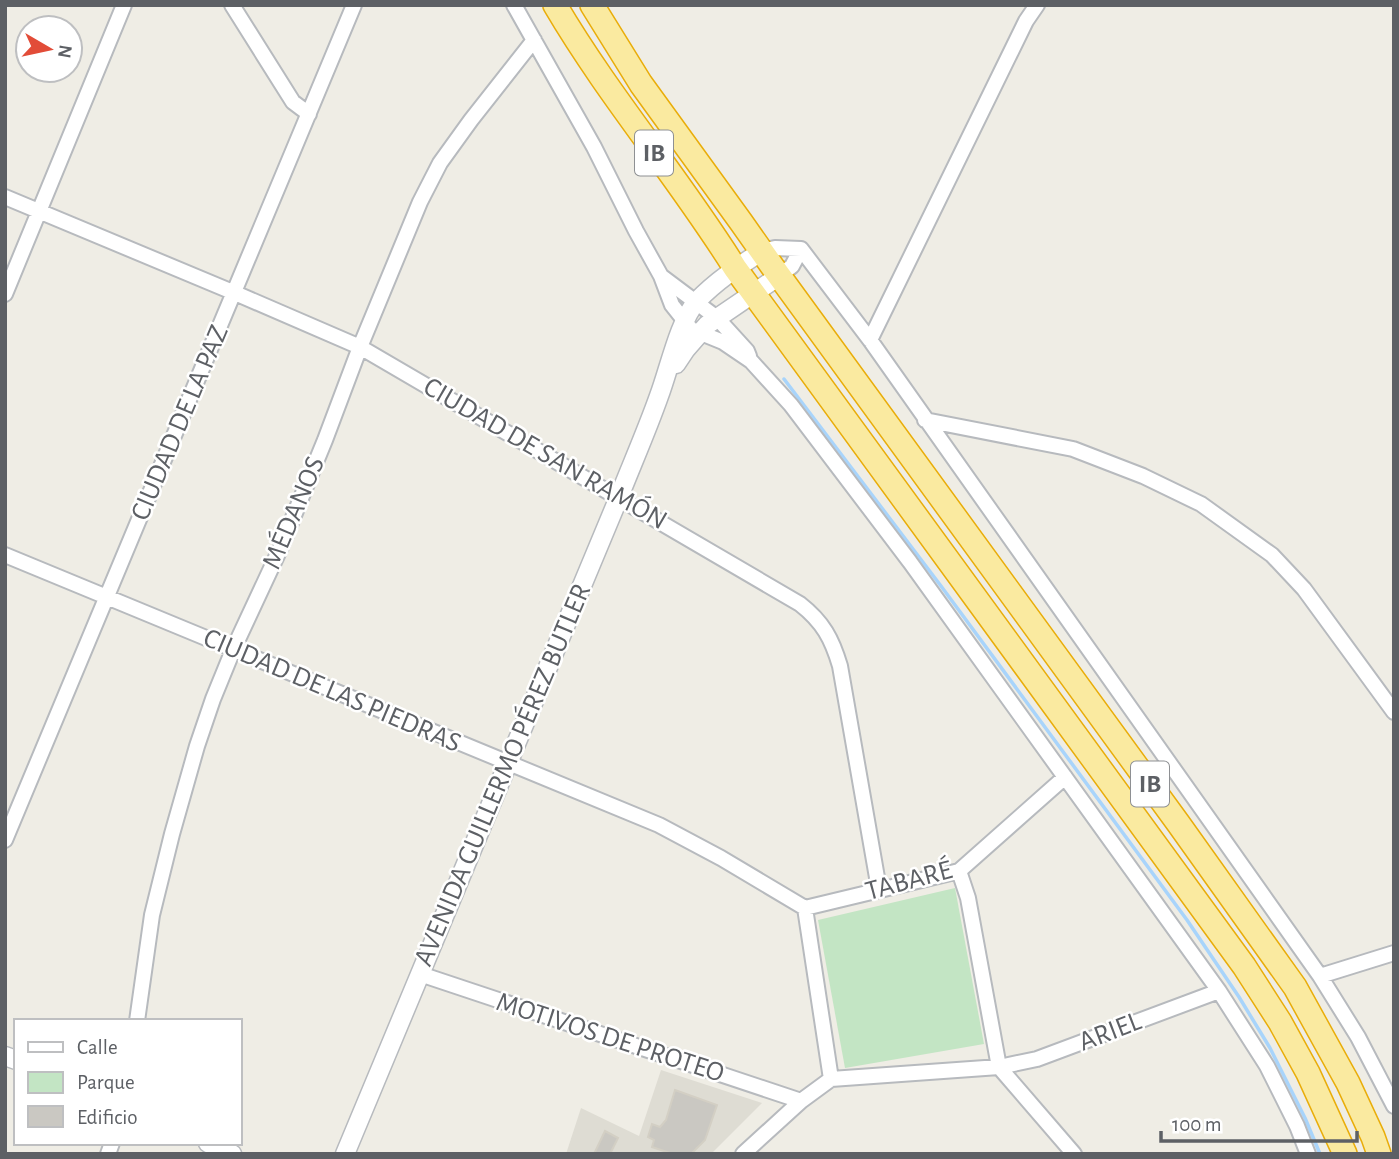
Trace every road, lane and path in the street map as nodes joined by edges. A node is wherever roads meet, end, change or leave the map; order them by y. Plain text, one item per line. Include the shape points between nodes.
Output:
1 (124, 5) edge
2 (232, 5) edge
3 (354, 5) edge
4 (514, 5) edge
5 (555, 5) edge
6 (592, 5) edge
7 (1037, 5) edge
8 (534, 40) junction
9 (309, 114) junction
10 (5, 197) edge
11 (39, 212) junction
12 (802, 249) junction
13 (761, 251) junction
14 (735, 268) junction
15 (661, 276) junction
16 (779, 276) junction
17 (235, 293) junction
18 (754, 293) junction
19 (5, 294) edge
20 (697, 301) junction
21 (717, 318) junction
22 (692, 327) junction
23 (870, 341) junction
24 (360, 347) junction
25 (751, 361) junction
26 (925, 420) junction
27 (619, 497) junction
28 (5, 555) edge
29 (108, 596) junction
30 (233, 650) junction
31 (1394, 712) edge
32 (507, 764) junction
33 (1065, 778) junction
34 (5, 840) edge
35 (959, 871) junction
36 (879, 889) junction
37 (805, 908) junction
38 (1394, 953) edge
39 (419, 974) junction
40 (1320, 976) junction
41 (1219, 991) junction
42 (137, 1019) edge
43 (999, 1067) junction
44 (831, 1079) junction
45 (801, 1101) junction
46 (1394, 1106) edge
47 (212, 1145) edge
48 (232, 1154) edge
49 (345, 1154) edge
50 (743, 1154) edge
51 (1074, 1154) edge
52 (1308, 1154) edge
53 (1345, 1154) edge
54 (1379, 1154) edge

1 - 11 street
2 - 9 street via 293,102
3 - 9 street, CIUDAD DE LA PAZ
4 - 8 street
5 - 14 highway, IB
6 - 13 highway, IB via 642,84
7 - 23 street
8 - 15 street
8 - 24 street, MÉDANOS via 440,163
9 - 17 street, CIUDAD DE LA PAZ
10 - 11 street, CIUDAD DE SAN RAMÓN
11 - 17 street, CIUDAD DE SAN RAMÓN
11 - 19 street
12 - 13 street
12 - 16 street
12 - 23 street
13 - 14 street, AVENIDA GUILLERMO PÉREZ BUTLER
13 - 16 highway, IB
14 - 18 highway, IB
14 - 20 street, AVENIDA GUILLERMO PÉREZ BUTLER
15 - 20 street
15 - 22 street via 671,305
16 - 18 street
16 - 54 highway, IB via 1295,987 1348,1083
17 - 24 street, CIUDAD DE SAN RAMÓN
17 - 29 street, CIUDAD DE LA PAZ
18 - 21 street
18 - 53 highway, IB via 1244,966 1308,1073
20 - 21 street
20 - 22 street, AVENIDA GUILLERMO PÉREZ BUTLER
21 - 22 street
21 - 25 street
22 - 25 street
22 - 27 street, AVENIDA GUILLERMO PÉREZ BUTLER
23 - 26 street
24 - 27 street, CIUDAD DE SAN RAMÓN
24 - 30 street, MÉDANOS via 311,476
25 - 33 street via 791,405 878,520
26 - 31 street via 1073,449 1201,504 1272,555 1304,589
26 - 40 street
27 - 32 street, AVENIDA GUILLERMO PÉREZ BUTLER
27 - 36 street, CIUDAD DE SAN RAMÓN via 800,604 826,631 840,666
28 - 29 street, CIUDAD DE LAS PIEDRAS
29 - 30 street, CIUDAD DE LAS PIEDRAS
29 - 34 street, CIUDAD DE LA PAZ
30 - 32 street, CIUDAD DE LAS PIEDRAS
30 - 42 street, MÉDANOS via 197,747 172,834 152,915
32 - 37 street, CIUDAD DE LAS PIEDRAS via 659,825
32 - 39 street, AVENIDA GUILLERMO PÉREZ BUTLER
33 - 35 street, TABARÉ
33 - 41 street
35 - 36 street, TABARÉ
35 - 43 street
36 - 37 street, TABARÉ
37 - 44 street
38 - 40 street
39 - 45 street, MOTIVOS DE PROTEO
39 - 49 street, AVENIDA GUILLERMO PÉREZ BUTLER
40 - 46 street
41 - 43 street, ARIEL via 1037,1059
41 - 52 street via 1267,1066
43 - 44 street, ARIEL
43 - 51 street
44 - 45 street
45 - 50 street
47 - 48 street

